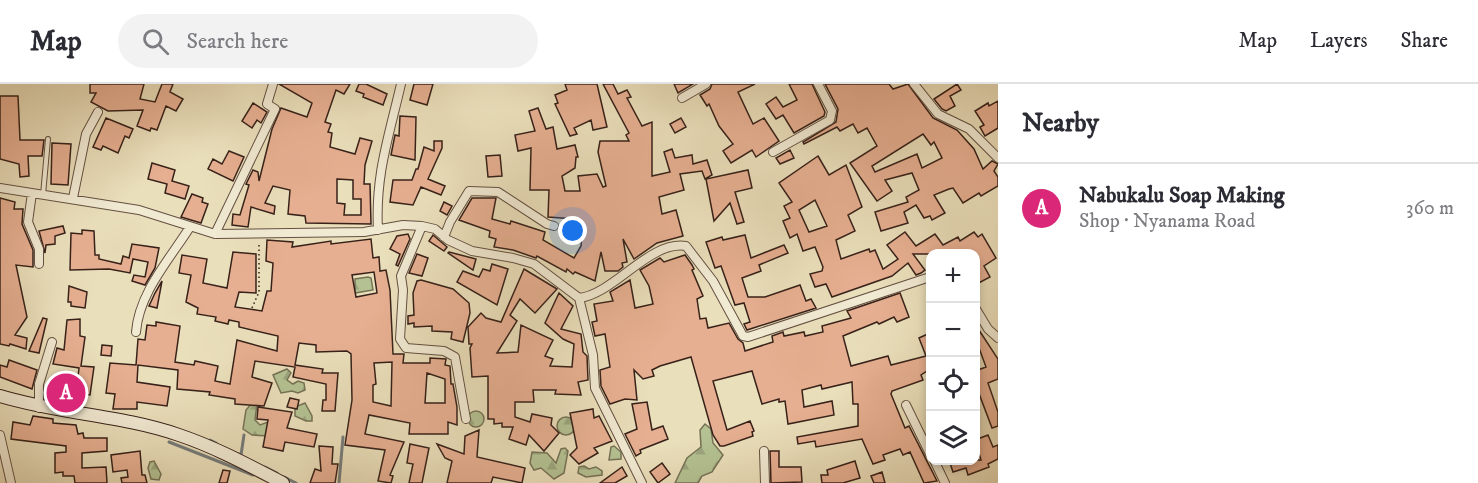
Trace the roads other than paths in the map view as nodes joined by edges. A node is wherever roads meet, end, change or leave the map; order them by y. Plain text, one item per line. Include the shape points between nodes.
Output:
1 (273, 84) edge
2 (401, 84) edge
3 (706, 84) edge
4 (818, 84) edge
5 (914, 84) edge
6 (682, 98) dead end
7 (98, 112) dead end
8 (48, 139) dead end
9 (773, 152) dead end
10 (998, 158) edge
11 (0, 188) edge
12 (32, 194) junction
13 (43, 195) junction
14 (73, 198) junction
15 (422, 226) junction
16 (554, 226) dead end
17 (189, 227) junction
18 (378, 230) junction
19 (215, 234) junction
20 (444, 237) junction
21 (39, 264) dead end
22 (926, 278) edge
23 (579, 298) junction
24 (980, 317) edge
25 (136, 332) dead end
26 (998, 338) edge
27 (52, 342) dead end
28 (0, 396) edge
29 (906, 405) dead end
30 (39, 408) junction
31 (466, 419) dead end
32 (0, 435) edge
33 (926, 446) edge
34 (764, 451) dead end
35 (936, 465) edge
36 (11, 483) edge
37 (284, 483) edge
38 (642, 483) edge
39 (765, 483) edge
40 (945, 483) edge

1 - 19 street via 267,104 275,109
2 - 18 street via 376,196
3 - 6 street
4 - 9 street via 832,111 830,120
5 - 10 street via 938,114 969,129
7 - 14 street via 86,134
8 - 13 lane
11 - 12 street
12 - 13 street
12 - 21 street via 28,222 39,249
13 - 14 street
14 - 17 street via 139,210
15 - 18 street
15 - 20 street via 435,229
15 - 31 street via 401,276 400,339 406,348 444,351 455,357
16 - 20 street via 498,192 469,191
17 - 19 street
17 - 25 street via 159,272 138,317
18 - 19 street
20 - 23 street via 472,251 534,264
22 - 23 street via 752,337 743,336 713,281 686,246 653,256 596,294
23 - 38 street via 593,355 595,388
24 - 26 street
27 - 30 street via 39,384
28 - 30 street
29 - 33 street
30 - 37 street via 180,435
32 - 36 street
34 - 39 street
35 - 40 street

